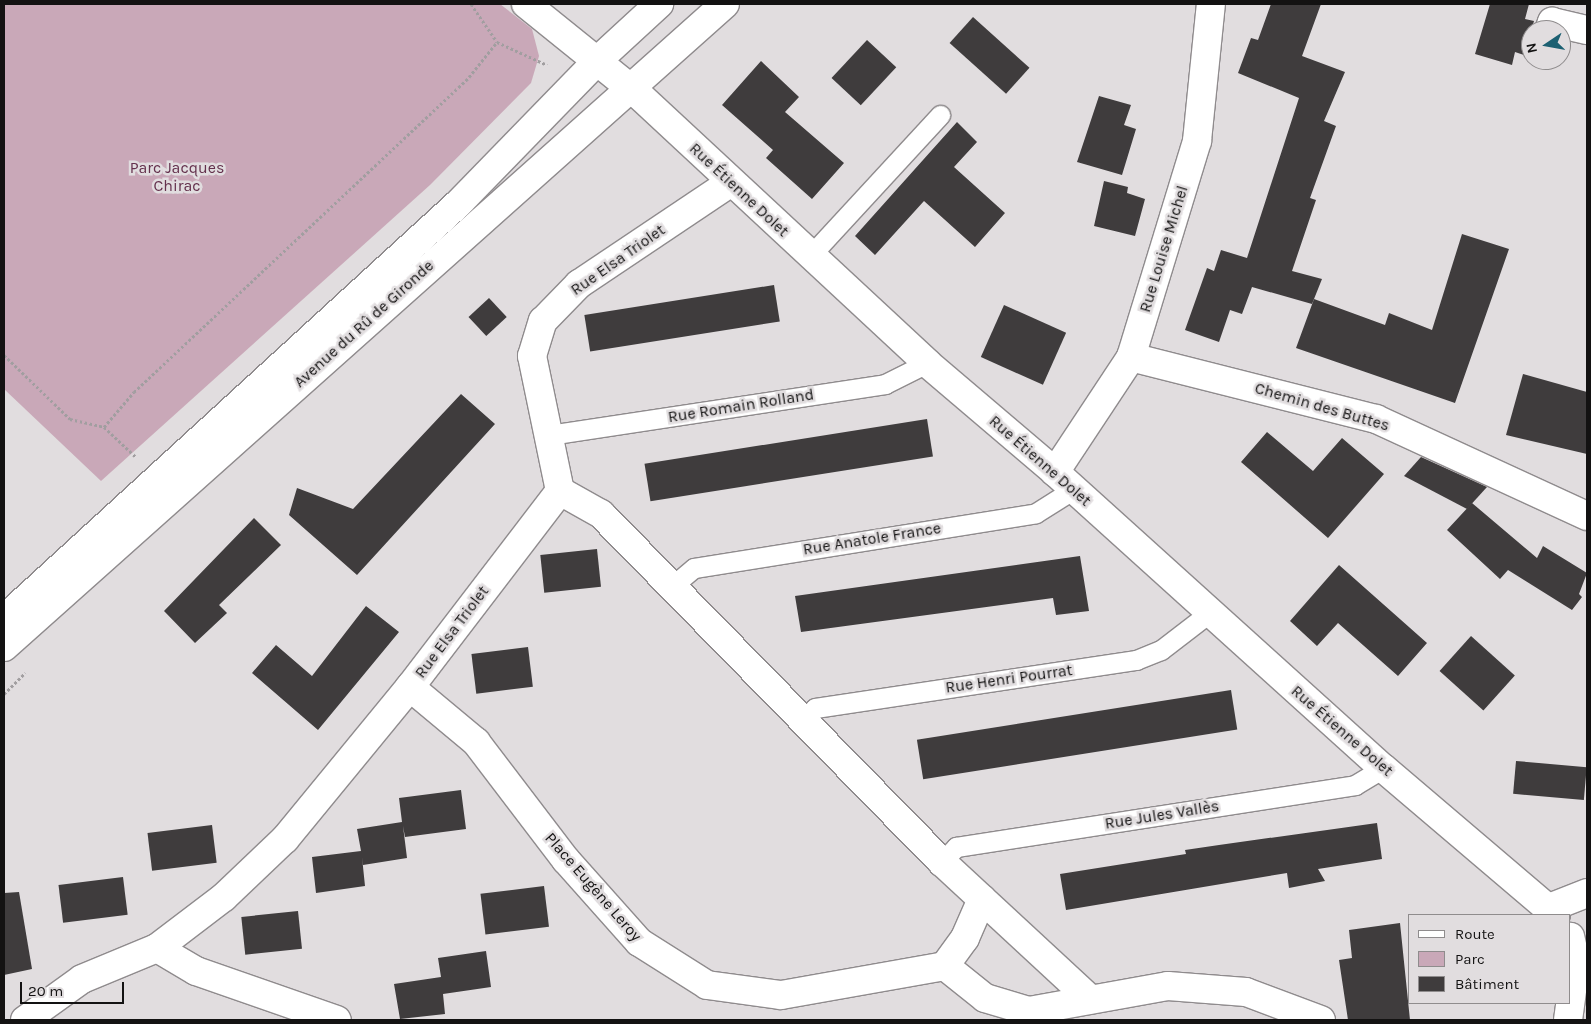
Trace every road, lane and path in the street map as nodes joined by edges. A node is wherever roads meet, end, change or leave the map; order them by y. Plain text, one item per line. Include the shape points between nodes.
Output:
1 (471, 4) edge
2 (526, 4) edge
3 (659, 4) edge
4 (725, 4) edge
5 (1211, 4) edge
6 (1571, 26) edge
7 (1587, 30) edge
8 (497, 42) junction
9 (596, 62) junction
10 (547, 65) dead end
11 (631, 89) junction
12 (940, 115) dead end
13 (730, 183) junction
14 (810, 256) junction
15 (4, 355) edge
16 (1131, 357) junction
17 (927, 363) junction
18 (104, 427) junction
19 (549, 435) junction
20 (136, 458) dead end
21 (1064, 480) junction
22 (560, 491) junction
23 (1587, 516) edge
24 (670, 588) junction
25 (1209, 613) junction
26 (4, 619) edge
27 (4, 647) edge
28 (410, 687) junction
29 (802, 723) junction
30 (1383, 768) junction
31 (942, 862) junction
32 (1587, 893) edge
33 (982, 900) junction
34 (1553, 912) edge
35 (1571, 941) edge
36 (157, 948) junction
37 (945, 966) junction
38 (1571, 998) edge
39 (1090, 999) junction
40 (1570, 1004) edge
41 (25, 1020) edge
42 (337, 1020) edge
43 (1321, 1020) edge
44 (1568, 1020) edge

1 - 8 path
2 - 9 street, Rue Étienne Dolet
3 - 9 street, Avenue du Rû de Gironde
4 - 11 street, Avenue du Rû de Gironde
5 - 16 street, Rue Louise Michel via 1197,141
6 - 7 street
8 - 10 path
8 - 18 path via 469,77 134,392
9 - 11 street, Rue Étienne Dolet
9 - 26 street, Avenue du Rû de Gironde via 459,203
11 - 13 street, Rue Étienne Dolet
11 - 27 street, Avenue du Rû de Gironde
12 - 14 lane
13 - 14 street, Rue Étienne Dolet
13 - 19 street, Rue Elsa Triolet via 579,284 543,320 532,356
14 - 17 street, Rue Étienne Dolet
15 - 18 path via 70,419
16 - 21 street, Rue Louise Michel
16 - 23 street, Chemin des Buttes via 1376,419
17 - 19 lane, Rue Romain Rolland via 886,384
17 - 21 street, Rue Étienne Dolet
18 - 20 path
19 - 22 street, Rue Elsa Triolet
21 - 24 lane, Rue Anatole France via 1036,513 694,568
21 - 25 street, Rue Étienne Dolet
22 - 24 street via 601,514
22 - 28 street, Rue Elsa Triolet
24 - 29 street
25 - 29 lane, Rue Henri Pourrat via 1160,650 1136,660 815,708
25 - 30 street, Rue Étienne Dolet
28 - 36 street, Rue Elsa Triolet via 285,839 224,897
28 - 37 street, Place Eugène Leroy via 476,742 566,860 640,942 707,985 781,995
29 - 31 street
30 - 31 lane, Rue Jules Vallès via 1355,786 956,847
30 - 34 street, Rue Étienne Dolet
31 - 33 street
32 - 34 street
33 - 37 street via 965,938
33 - 39 street
35 - 38 street via 1576,962
36 - 41 street, Rue Elsa Triolet via 82,978
36 - 42 street via 196,971
37 - 39 street via 985,998 1029,1011
39 - 43 street via 1168,986 1246,992
40 - 44 street

